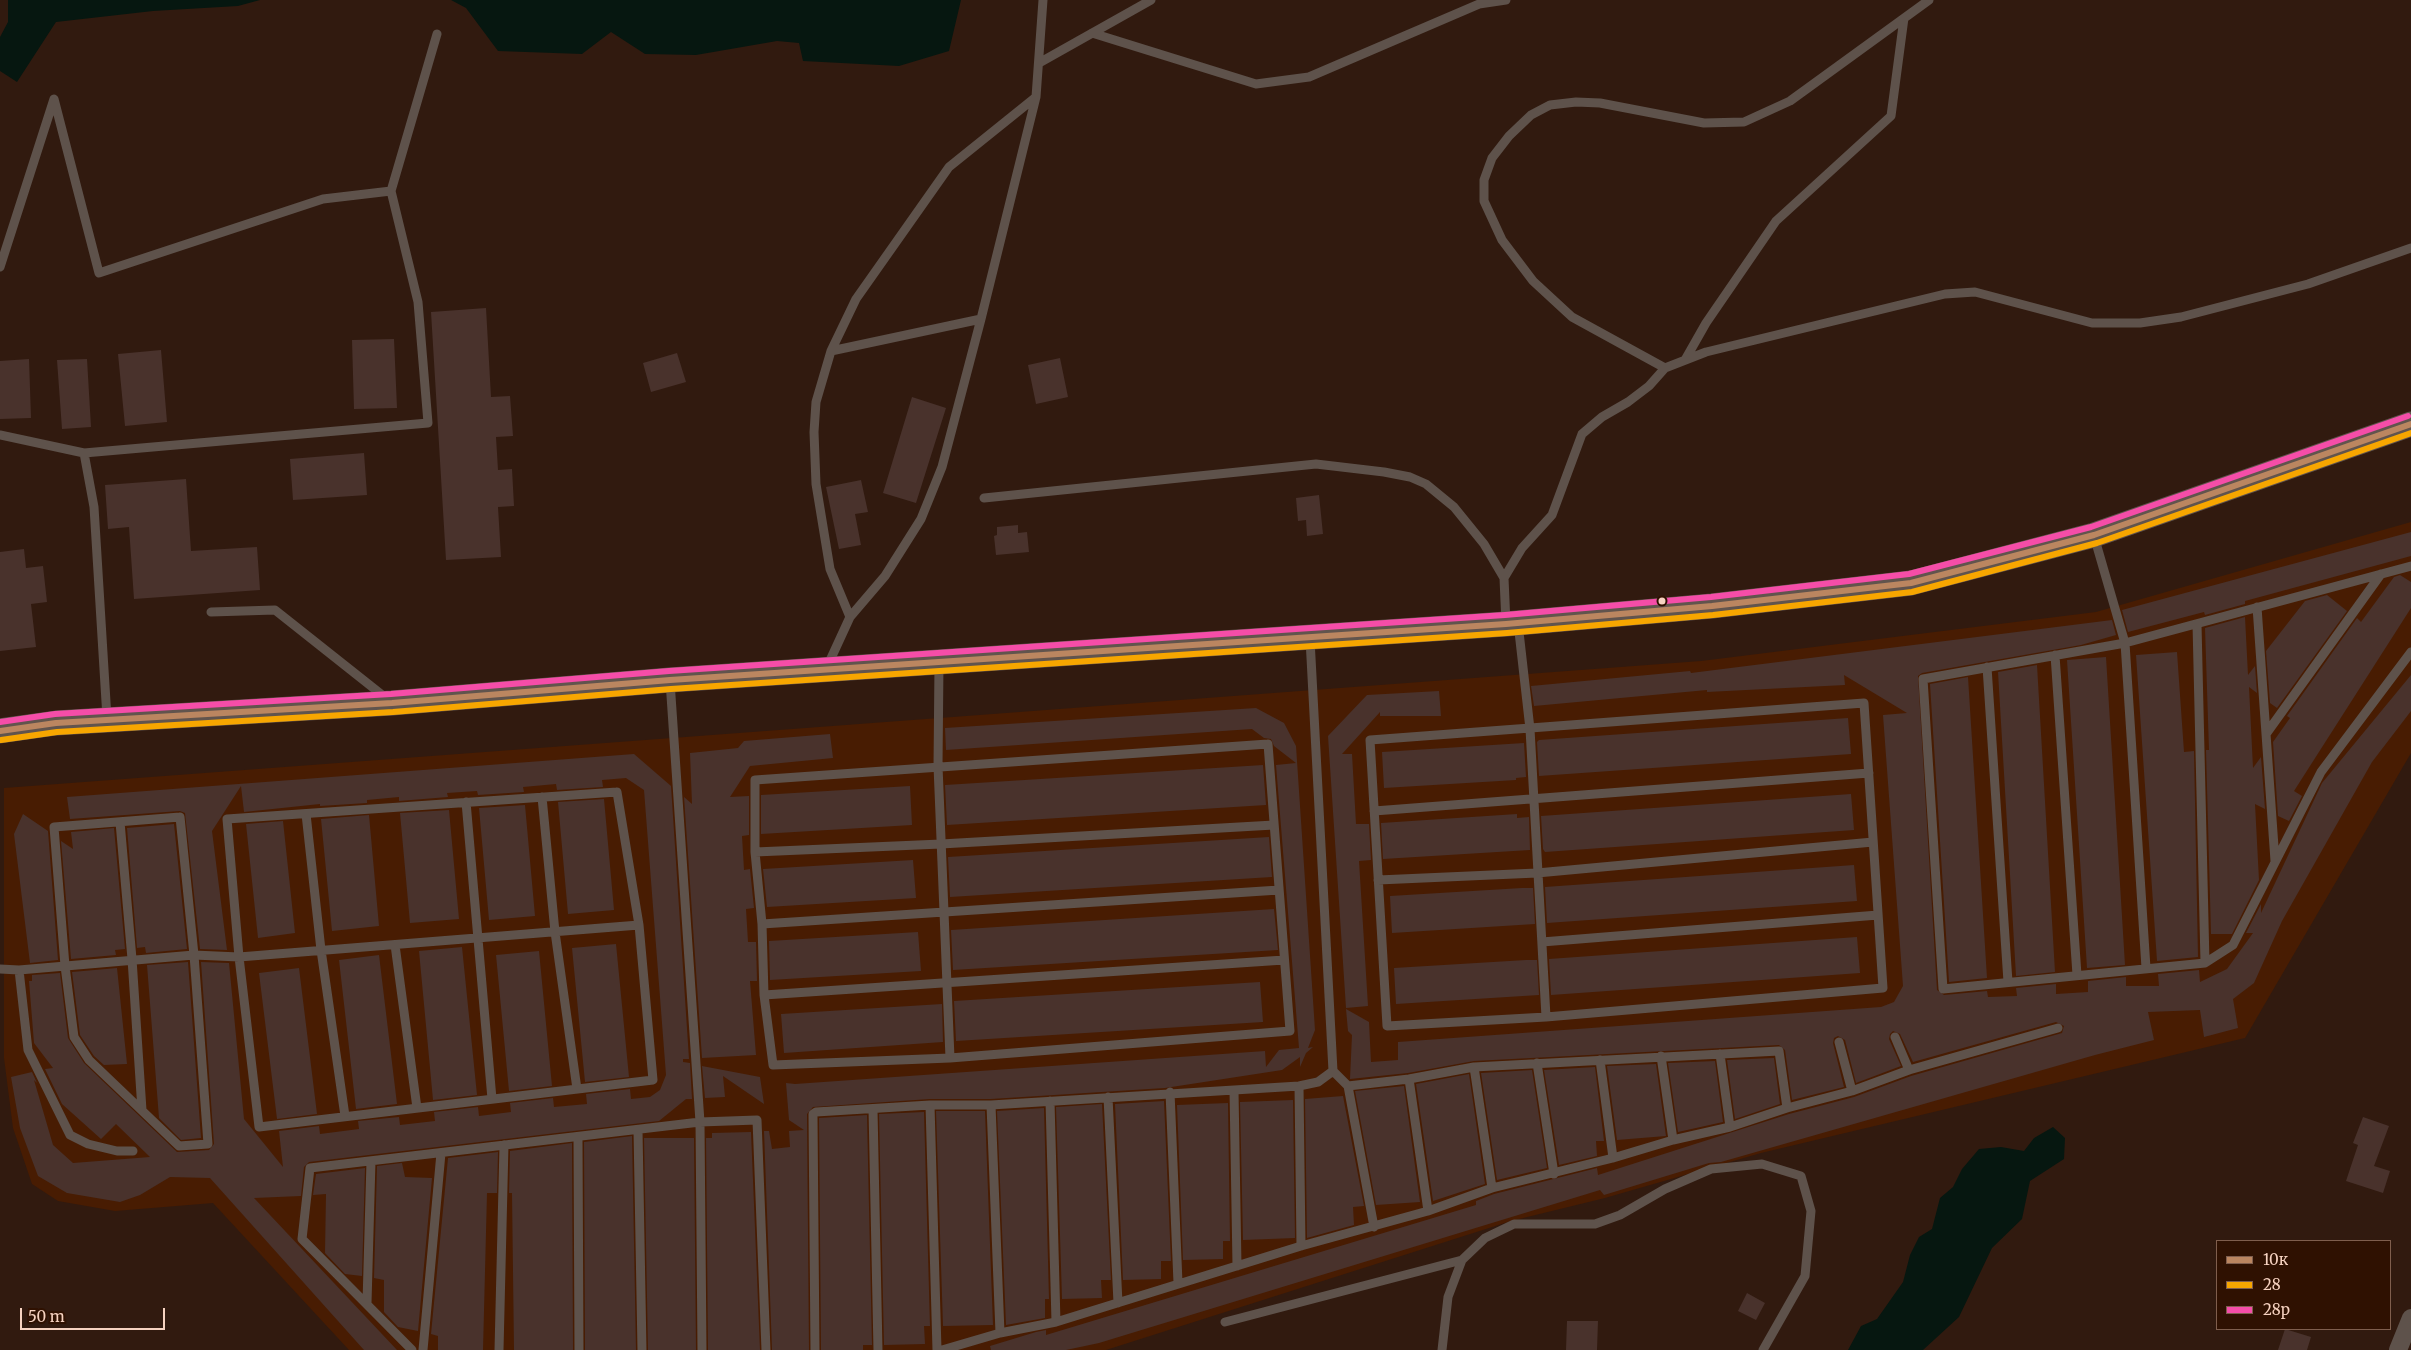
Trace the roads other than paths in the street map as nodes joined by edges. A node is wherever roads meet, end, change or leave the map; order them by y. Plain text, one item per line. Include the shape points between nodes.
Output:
1 (1043, 0) edge
2 (1151, 0) edge
3 (1506, 0) edge
4 (1929, 0) edge
5 (1904, 18) junction
6 (1092, 33) junction
7 (437, 34) dead end
8 (1039, 62) junction
9 (1036, 97) junction
10 (391, 191) junction
11 (2411, 248) edge
12 (0, 267) edge
13 (981, 319) junction
14 (831, 351) junction
15 (1686, 360) junction
16 (1665, 368) junction
17 (2411, 424) edge
18 (0, 435) edge
19 (84, 453) junction
20 (984, 498) dead end
21 (2094, 535) junction
22 (2411, 566) edge
23 (2381, 574) junction
24 (1504, 578) junction
25 (2257, 607) junction
26 (211, 612) dead end
27 (850, 617) junction
28 (1512, 623) junction
29 (2197, 624) junction
30 (1310, 636) junction
31 (2125, 643) junction
32 (2411, 652) edge
33 (2055, 655) junction
34 (939, 662) junction
35 (1987, 667) junction
36 (826, 670) junction
37 (670, 680) junction
38 (392, 703) junction
39 (107, 720) junction
40 (1530, 729) junction
41 (0, 730) edge
42 (2266, 734) junction
43 (938, 766) junction
44 (1869, 773) junction
45 (542, 797) junction
46 (1533, 799) junction
47 (466, 802) junction
48 (1374, 811) junction
49 (306, 814) junction
50 (120, 822) junction
51 (1274, 825) junction
52 (1873, 842) junction
53 (941, 844) junction
54 (755, 852) junction
55 (2275, 862) junction
56 (1537, 873) junction
57 (1378, 880) junction
58 (1279, 890) junction
59 (944, 912) junction
60 (1878, 915) junction
61 (762, 924) junction
62 (639, 925) junction
63 (555, 932) junction
64 (477, 938) junction
65 (1542, 942) junction
66 (395, 944) junction
67 (321, 950) junction
68 (194, 955) junction
69 (239, 957) junction
70 (132, 960) junction
71 (1284, 960) junction
72 (2206, 963) junction
73 (65, 966) junction
74 (2146, 968) junction
75 (0, 969) edge
76 (19, 970) junction
77 (2077, 975) junction
78 (2008, 982) junction
79 (947, 983) junction
80 (764, 995) junction
81 (1546, 1017) junction
82 (2058, 1028) dead end
83 (1895, 1037) dead end
84 (1839, 1042) dead end
85 (1720, 1054) junction
86 (1661, 1056) junction
87 (950, 1058) junction
88 (1600, 1060) junction
89 (1537, 1063) junction
90 (1474, 1068) junction
91 (1909, 1070) junction
92 (1333, 1071) junction
93 (1409, 1079) junction
94 (1299, 1086) junction
95 (1348, 1086) junction
96 (577, 1089) junction
97 (1234, 1090) junction
98 (1852, 1091) junction
99 (1170, 1092) junction
100 (1108, 1097) junction
101 (492, 1099) junction
102 (1050, 1101) junction
103 (930, 1105) junction
104 (991, 1105) junction
105 (417, 1108) junction
106 (1787, 1108) junction
107 (872, 1109) junction
108 (142, 1110) junction
109 (345, 1116) junction
110 (700, 1122) junction
111 (1730, 1127) junction
112 (638, 1130) junction
113 (578, 1137) junction
114 (1673, 1140) junction
115 (504, 1146) junction
116 (133, 1151) dead end
117 (441, 1152) junction
118 (1613, 1158) junction
119 (371, 1161) junction
120 (1554, 1174) junction
121 (1492, 1188) junction
122 (1428, 1211) junction
123 (1374, 1227) junction
124 (1301, 1246) junction
125 (1462, 1260) junction
126 (1237, 1266) junction
127 (1178, 1283) junction
128 (367, 1303) junction
129 (1118, 1303) junction
130 (2411, 1318) edge
131 (1056, 1322) junction
132 (1225, 1322) dead end
133 (1000, 1333) junction
134 (412, 1350) edge
135 (424, 1350) edge
136 (499, 1350) edge
137 (579, 1350) edge
138 (642, 1350) edge
139 (702, 1350) edge
140 (766, 1350) edge
141 (814, 1350) edge
142 (878, 1350) edge
143 (937, 1350) edge
144 (942, 1350) edge
145 (1442, 1350) edge
146 (1763, 1350) edge
147 (2398, 1350) edge

1 - 8 lane
2 - 6 lane
3 - 6 lane via 1479,4 1309,76 1256,84
4 - 5 lane
5 - 15 lane via 1891,116 1776,221 1706,323
5 - 16 lane via 1790,101 1744,122 1704,123 1600,103 1550,105 1531,115 1492,158 1484,180 1484,201 1502,240 1533,281 1572,317
6 - 8 lane
7 - 10 lane
8 - 9 lane
9 - 13 lane
9 - 14 lane via 949,168 856,299
10 - 12 lane via 323,199 100,272 54,99
10 - 19 lane via 418,302 428,423
11 - 15 lane via 2308,284 2181,317 2140,323 2092,323 1974,292 1945,294 1706,352
13 - 14 lane
13 - 27 lane via 942,466 921,519 885,576
14 - 27 lane via 816,402 816,484 830,569
15 - 16 lane
16 - 24 lane via 1635,397 1582,434 1552,516 1522,548
17 - 21 main road
18 - 19 lane
19 - 39 lane via 94,507
20 - 24 lane via 1316,464 1384,472 1426,484 1454,507 1484,544
21 - 28 main road via 1910,583 1712,606
21 - 31 lane
22 - 23 lane
23 - 25 lane
23 - 42 lane
24 - 28 lane
25 - 29 lane
25 - 42 lane
26 - 38 lane via 275,610
27 - 36 lane
28 - 30 main road
28 - 40 lane
29 - 31 lane
29 - 72 lane
30 - 34 main road
30 - 92 lane
31 - 33 lane
31 - 74 lane
32 - 55 lane via 2321,772
33 - 35 lane
33 - 77 lane
34 - 36 main road
34 - 43 lane
35 - 78 lane
35 - 78 lane via 1923,679 1943,989
36 - 37 main road
37 - 38 main road
37 - 110 lane
38 - 39 main road
39 - 41 main road via 56,722
40 - 44 lane via 1864,703
40 - 46 lane
40 - 48 lane via 1370,740
42 - 55 lane
43 - 51 lane via 1268,744
43 - 53 lane
43 - 54 lane via 755,780
44 - 46 lane
44 - 52 lane
45 - 47 lane
45 - 62 lane via 618,792
45 - 63 lane
46 - 48 lane
46 - 56 lane
47 - 49 lane
47 - 64 lane
48 - 57 lane
49 - 67 lane
49 - 69 lane via 227,819
50 - 68 lane via 180,817
50 - 70 lane
50 - 73 lane via 54,827
51 - 53 lane
51 - 58 lane
52 - 56 lane
52 - 60 lane
53 - 54 lane
53 - 59 lane
54 - 61 lane
55 - 72 lane via 2233,945
56 - 57 lane
56 - 65 lane
57 - 81 lane via 1387,1026
58 - 59 lane
58 - 71 lane
59 - 61 lane
59 - 79 lane
60 - 65 lane
60 - 81 lane via 1883,988
61 - 80 lane
62 - 63 lane
62 - 96 lane via 653,1080
63 - 64 lane
63 - 96 lane
64 - 66 lane
64 - 101 lane
65 - 81 lane
66 - 67 lane
66 - 105 lane
67 - 69 lane
67 - 109 lane
68 - 69 lane
68 - 70 lane
68 - 108 lane via 208,1144 179,1146
69 - 109 lane via 259,1126
70 - 73 lane
70 - 108 lane
71 - 79 lane
71 - 87 lane via 1290,1031
72 - 74 lane
73 - 76 lane
73 - 108 lane via 74,1037 89,1060
74 - 77 lane
75 - 76 lane
76 - 116 lane via 28,1050 70,1136 117,1151
77 - 78 lane
79 - 80 lane
79 - 87 lane
80 - 87 lane via 773,1065
82 - 91 lane
83 - 91 lane
84 - 98 lane
85 - 86 lane
85 - 106 lane via 1779,1051
85 - 111 lane
86 - 88 lane
86 - 114 lane
88 - 89 lane
88 - 118 lane
89 - 90 lane
89 - 120 lane
90 - 93 lane
90 - 121 lane
91 - 98 lane
92 - 94 lane via 1318,1082
92 - 95 lane
93 - 95 lane
93 - 122 lane
94 - 97 lane
94 - 124 lane
95 - 123 lane
96 - 101 lane
97 - 99 lane
97 - 126 lane
98 - 106 lane
99 - 100 lane
99 - 127 lane
100 - 102 lane
100 - 129 lane
101 - 105 lane
102 - 104 lane
102 - 131 lane
103 - 104 lane
103 - 107 lane
103 - 143 lane
104 - 133 lane
105 - 109 lane
106 - 111 lane
107 - 141 lane via 813,1114
107 - 142 lane
110 - 112 lane
110 - 139 lane
110 - 140 lane via 757,1120
111 - 114 lane
112 - 113 lane
112 - 138 lane
113 - 115 lane
113 - 137 lane
114 - 118 lane
115 - 117 lane
115 - 136 lane
117 - 119 lane
117 - 135 lane
118 - 120 lane
119 - 128 lane
119 - 128 lane via 310,1168 302,1239
120 - 121 lane
121 - 122 lane
122 - 123 lane
123 - 124 lane
124 - 126 lane
125 - 132 lane
125 - 145 lane via 1448,1297
125 - 146 lane via 1485,1238 1514,1224 1594,1224 1620,1216 1665,1189 1711,1169 1762,1164 1801,1176 1811,1211 1805,1276
126 - 127 lane
127 - 129 lane
128 - 134 lane
129 - 131 lane
130 - 147 street
131 - 133 lane
133 - 144 lane

